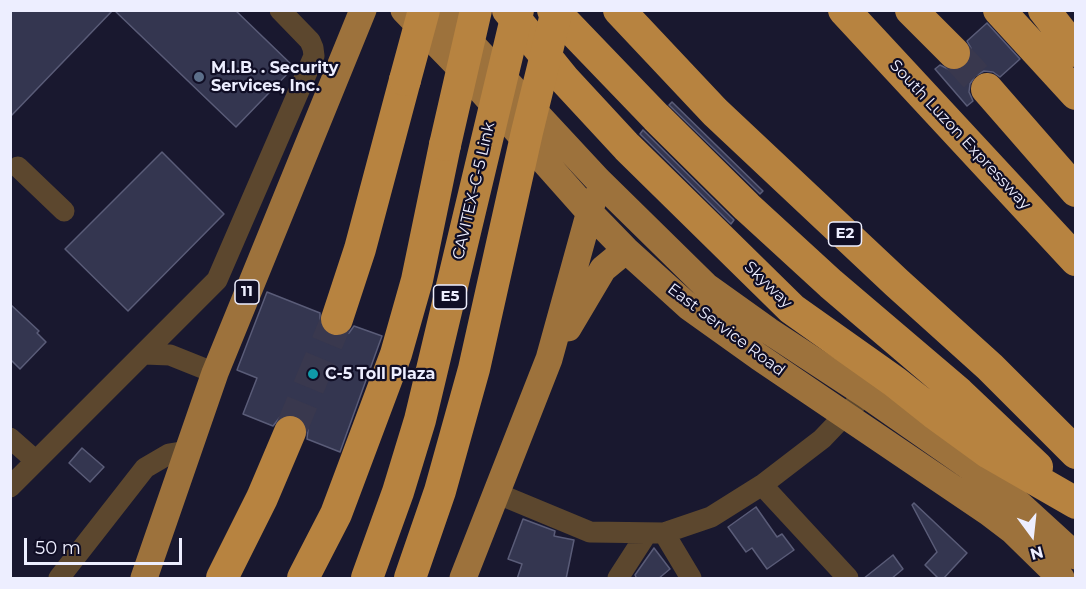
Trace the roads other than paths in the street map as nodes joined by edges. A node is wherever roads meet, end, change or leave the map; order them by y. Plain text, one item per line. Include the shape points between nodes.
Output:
1 (280, 10) edge
2 (363, 10) edge
3 (404, 10) edge
4 (424, 10) edge
5 (440, 10) edge
6 (476, 10) edge
7 (508, 10) edge
8 (518, 10) edge
9 (555, 10) edge
10 (619, 10) edge
11 (844, 10) edge
12 (911, 10) edge
13 (999, 10) edge
14 (1044, 10) edge
15 (1076, 51) edge
16 (954, 53) tunnel mouth
17 (987, 89) tunnel mouth
18 (1076, 94) edge
19 (18, 167) dead end
20 (598, 180) junction
21 (1076, 191) edge
22 (64, 211) dead end
23 (590, 213) junction
24 (626, 250) junction
25 (1076, 260) edge
26 (337, 319) tunnel mouth
27 (144, 354) junction
28 (549, 359) junction
29 (215, 373) junction
30 (865, 394) junction
31 (846, 415) junction
32 (290, 432) tunnel mouth
33 (10, 438) edge
34 (187, 451) junction
35 (1076, 453) edge
36 (36, 461) junction
37 (762, 485) junction
38 (10, 487) edge
39 (496, 492) junction
40 (1076, 503) edge
41 (655, 533) junction
42 (1076, 556) edge
43 (59, 579) edge
44 (144, 579) edge
45 (222, 579) edge
46 (303, 579) edge
47 (367, 579) edge
48 (410, 579) edge
49 (463, 579) edge
50 (618, 579) edge
51 (691, 579) edge
52 (848, 579) edge
53 (1061, 579) edge

1 - 27 street via 310,41 314,56 217,280
2 - 29 main road, 11
3 - 23 main road, East Service Road
4 - 26 highway, bridge via 360,249
5 - 20 main road, East Service Road
6 - 46 highway, bridge via 417,280 396,354 336,514
7 - 40 highway, Skyway via 627,147 792,309 989,453
8 - 47 highway, CAVITEX–C-5 Link / E5, bridge via 420,420
9 - 40 highway, Skyway via 747,207 959,393
9 - 48 highway, E5, bridge via 474,369
10 - 35 highway, E2 via 715,112 990,367
11 - 25 highway, South Luzon Expressway
12 - 16 highway
13 - 18 highway
14 - 15 highway
17 - 21 highway
19 - 22 street
20 - 23 main road
20 - 30 main road, East Service Road via 706,286
23 - 24 main road, East Service Road
23 - 28 main road
24 - 28 main road via 603,269
24 - 31 main road, East Service Road via 689,307
27 - 29 street via 170,355
27 - 36 street
28 - 39 main road
29 - 34 main road, 11
30 - 31 street
30 - 42 main road, East Service Road via 1007,493
31 - 37 street via 822,439
31 - 53 main road, East Service Road via 1013,531
32 - 45 highway
33 - 36 street
34 - 43 street via 169,454 145,468
34 - 44 main road, 11
36 - 38 street
37 - 41 street via 711,517
37 - 52 street
39 - 41 street via 590,531
39 - 49 main road
41 - 50 street
41 - 51 street

